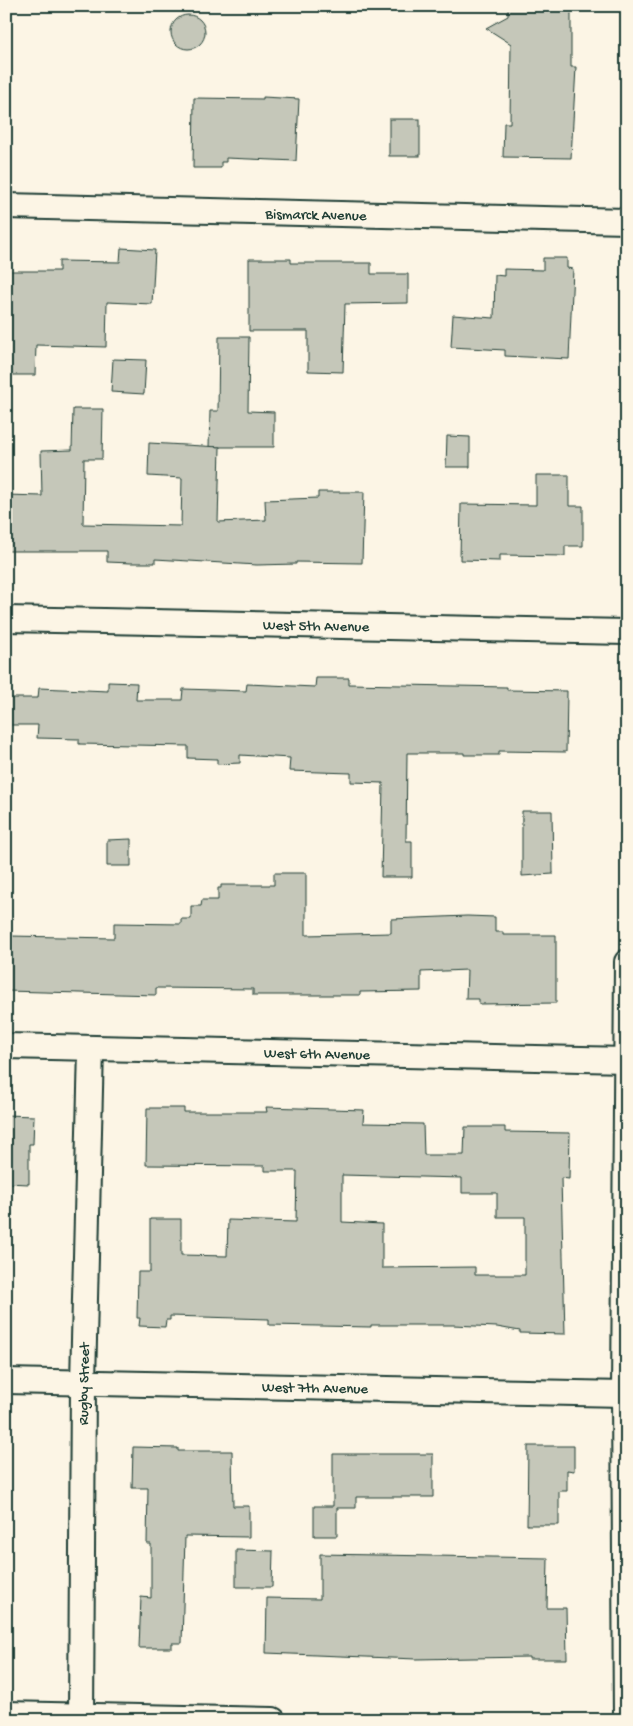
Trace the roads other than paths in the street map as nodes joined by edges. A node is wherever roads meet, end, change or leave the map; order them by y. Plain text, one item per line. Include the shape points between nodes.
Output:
1 (6, 206) edge
2 (627, 221) edge
3 (6, 619) edge
4 (627, 632) edge
5 (627, 962) edge
6 (6, 1046) edge
7 (92, 1048) junction
8 (626, 1060) edge
9 (6, 1381) edge
10 (83, 1382) junction
11 (624, 1394) junction
12 (6, 1714) edge
13 (81, 1718) edge
14 (273, 1720) edge
15 (626, 1720) edge

1 - 2 street, Bismarck Avenue
3 - 4 street, West 5th Avenue
5 - 8 street
6 - 7 street, West 6th Avenue
7 - 8 street, West 6th Avenue
7 - 10 street, Rugby Street
8 - 11 street
9 - 10 street, West 7th Avenue
10 - 11 street, West 7th Avenue
10 - 13 street, Rugby Street
11 - 15 street
12 - 13 street
13 - 14 street

